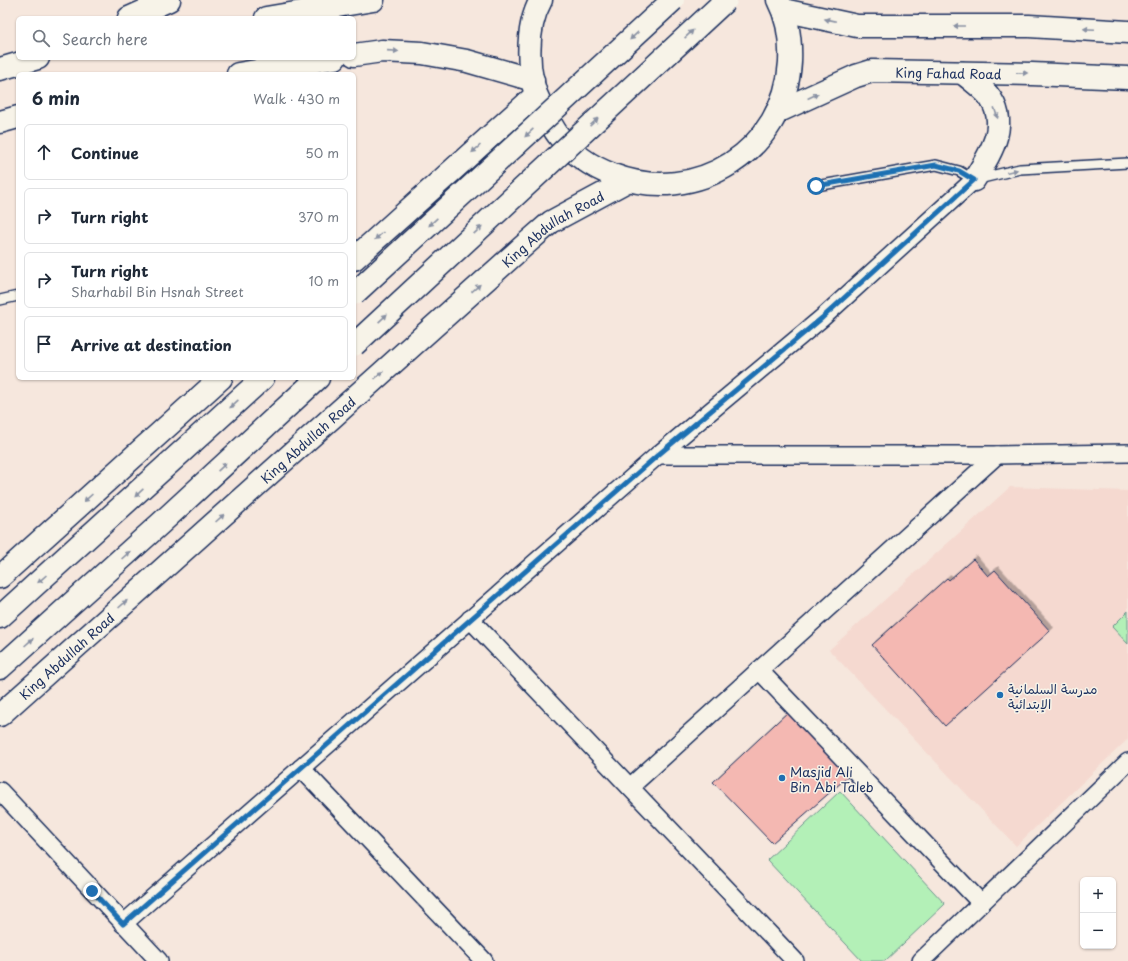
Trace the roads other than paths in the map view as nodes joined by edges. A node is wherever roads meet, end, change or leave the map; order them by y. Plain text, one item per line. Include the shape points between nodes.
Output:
1 (169, 0) edge
2 (372, 0) edge
3 (541, 0) edge
4 (674, 0) edge
5 (726, 0) edge
6 (780, 5) edge
7 (133, 16) edge
8 (278, 16) edge
9 (1128, 32) edge
10 (356, 55) edge
11 (31, 60) edge
12 (323, 60) edge
13 (0, 69) edge
14 (250, 72) edge
15 (963, 72) junction
16 (1128, 78) edge
17 (534, 88) junction
18 (778, 112) junction
19 (1128, 162) edge
20 (627, 180) junction
21 (974, 180) junction
22 (816, 186) dead end
23 (356, 257) edge
24 (356, 292) edge
25 (16, 296) edge
26 (0, 300) edge
27 (356, 342) edge
28 (214, 380) edge
29 (219, 380) edge
30 (261, 380) edge
31 (316, 380) edge
32 (149, 443) junction
33 (1128, 453) edge
34 (658, 455) junction
35 (997, 455) junction
36 (0, 577) edge
37 (0, 617) edge
38 (470, 619) junction
39 (0, 668) edge
40 (759, 670) junction
41 (0, 714) edge
42 (1128, 762) edge
43 (301, 768) junction
44 (630, 787) junction
45 (0, 792) edge
46 (981, 903) junction
47 (123, 924) junction
48 (159, 961) edge
49 (484, 961) edge
50 (795, 961) edge
51 (921, 961) edge

1 - 7 main road
2 - 8 main road
3 - 17 main road via 531,34 530,65
4 -> 24 main road, bridge
27 -> 5 main road, bridge
9 -> 6 main road via 1029,26 857,26
6 - 18 main road via 790,51 789,79
10 -> 17 main road via 382,51 467,61
11 - 13 main road
12 - 14 main road
15 -> 16 main road, King Fahad Road
18 -> 15 main road, King Fahad Road via 872,71
15 -> 21 main road via 989,96 997,115 998,130 994,147
17 - 20 main road via 558,135 577,155 601,170
17 -> 23 main road
18 - 20 main road via 757,142 730,165 698,180 662,185
21 -> 19 lane via 1020,169
41 -> 20 main road, King Abdullah Road via 551,222
21 - 22 lane via 959,171 936,165
21 - 34 street via 822,318
25 - 26 lane
28 - 32 main road
29 - 32 main road
30 -> 37 main road
39 -> 31 main road
32 -> 36 main road
33 - 35 street
34 - 35 street
34 - 38 street
35 - 40 street
38 - 43 street
38 - 44 street
40 - 44 street
40 - 46 street
42 - 46 street
43 - 47 street
43 - 49 street
44 - 50 street
45 - 47 street
46 - 51 street
47 - 48 street

